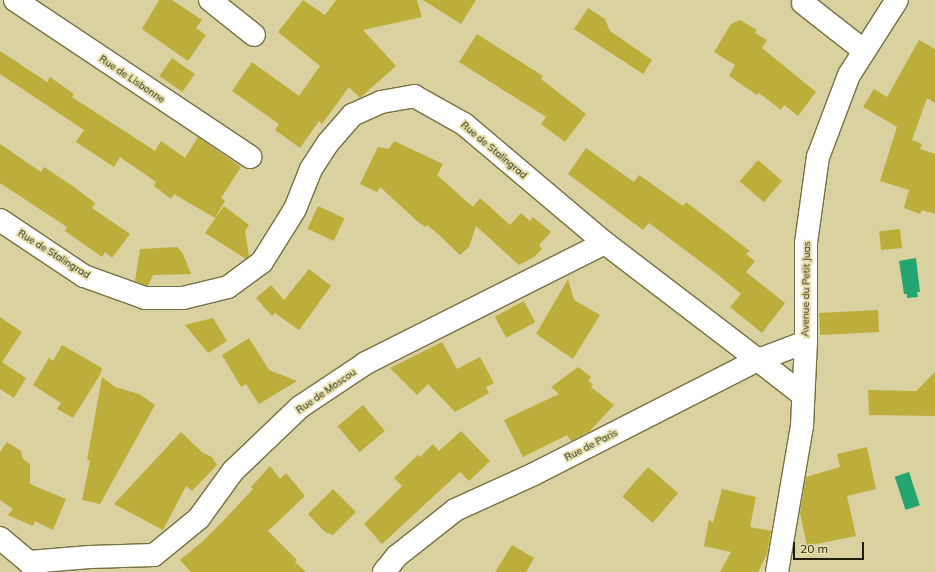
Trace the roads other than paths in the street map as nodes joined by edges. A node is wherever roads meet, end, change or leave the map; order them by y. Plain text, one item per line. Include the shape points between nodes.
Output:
1 (15, 0) edge
2 (210, 0) edge
3 (897, 0) edge
4 (803, 3) dead end
5 (254, 35) dead end
6 (863, 50) junction
7 (250, 157) dead end
8 (0, 220) edge
9 (605, 243) junction
10 (806, 342) junction
11 (758, 360) junction
12 (803, 395) junction
13 (0, 538) edge
14 (33, 567) edge
15 (384, 572) edge
16 (777, 572) edge

1 - 7 street, Rue de Lisbonne
2 - 5 street
3 - 6 street, Avenue du Petit Juas
4 - 6 street
6 - 10 street, Avenue du Petit Juas via 849,75 818,157 806,243
8 - 9 street, Rue de Stalingrad via 84,276 145,298 183,298 228,287 262,262 295,209 311,169 328,143 352,115 381,102 414,96 464,124
9 - 11 street, Rue de Stalingrad
9 - 14 street, Rue de Moscou via 366,364 300,407 233,471 199,518 154,555 90,557
10 - 11 street
10 - 12 street, Avenue du Petit Juas
11 - 12 street
11 - 15 street, Rue de Paris via 534,474 455,510 397,556
12 - 16 street, Avenue du Petit Juas via 802,426
13 - 14 street

